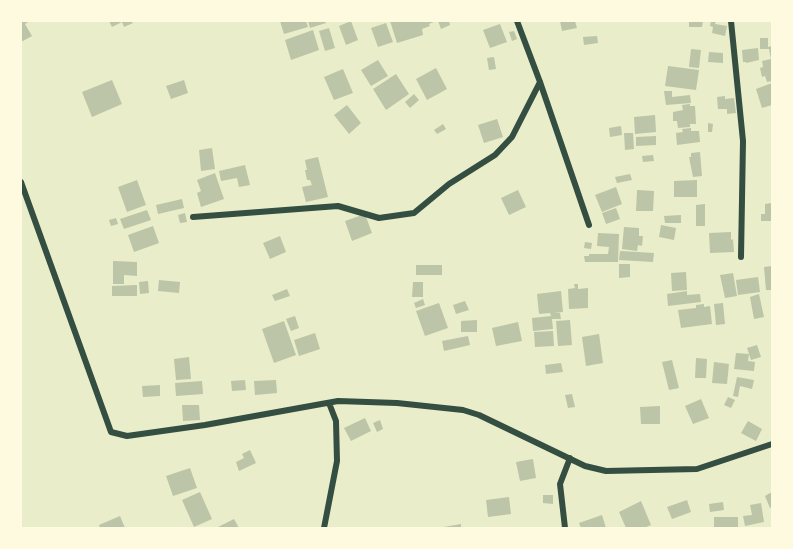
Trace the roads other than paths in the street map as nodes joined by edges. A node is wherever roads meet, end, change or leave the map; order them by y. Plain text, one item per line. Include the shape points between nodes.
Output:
1 (517, 21) edge
2 (731, 21) edge
3 (540, 82) junction
4 (21, 182) edge
5 (193, 217) dead end
6 (589, 225) dead end
7 (741, 257) dead end
8 (330, 403) junction
9 (772, 444) edge
10 (570, 458) junction
11 (324, 528) edge
12 (566, 528) edge

1 - 3 street
2 - 7 street via 742,141
3 - 5 street via 512,137 495,155 449,184 414,213 379,218 338,206
3 - 6 street
4 - 8 street via 111,432 127,436
8 - 10 street via 397,403 463,410
8 - 11 street via 336,421 338,461
9 - 10 street via 697,469 606,471
10 - 12 street via 561,484

